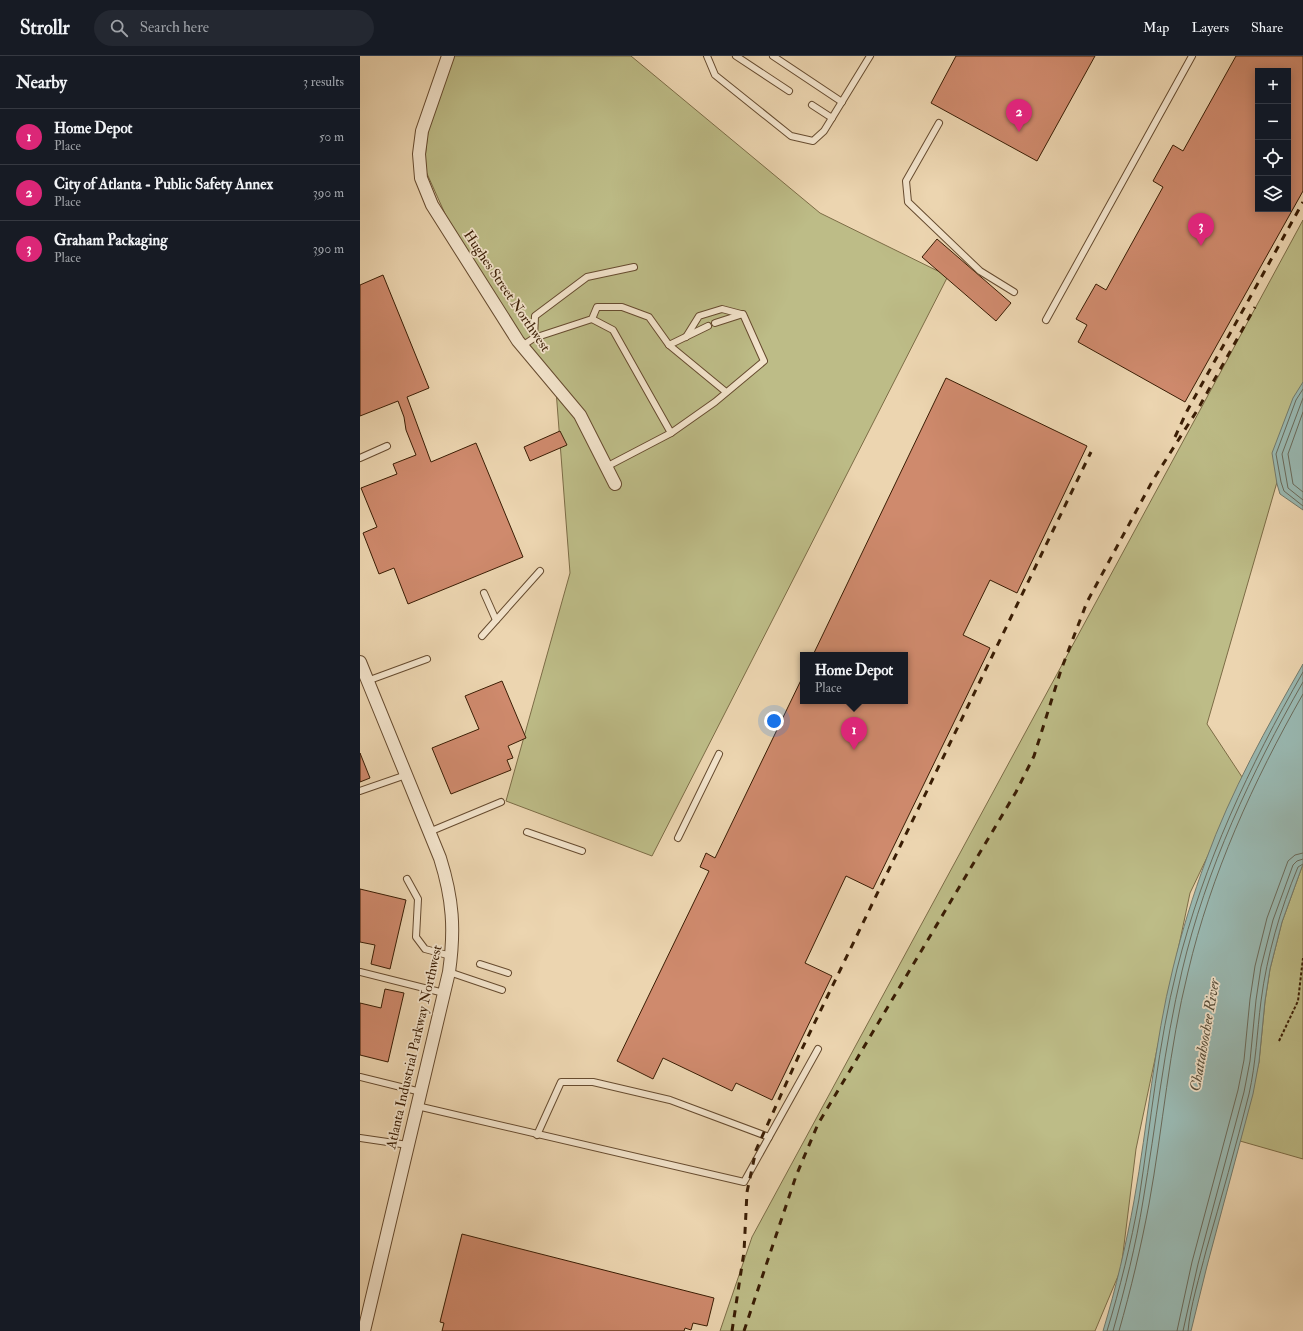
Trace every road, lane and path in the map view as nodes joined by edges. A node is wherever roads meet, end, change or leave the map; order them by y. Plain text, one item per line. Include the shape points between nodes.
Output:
1 (448, 56) edge
2 (707, 56) edge
3 (736, 56) edge
4 (773, 56) edge
5 (870, 56) edge
6 (1192, 56) edge
7 (790, 91) dead end
8 (842, 102) junction
9 (812, 105) dead end
10 (832, 118) junction
11 (939, 123) dead end
12 (634, 268) dead end
13 (1014, 292) dead end
14 (743, 314) junction
15 (592, 319) junction
16 (1046, 320) dead end
17 (715, 323) dead end
18 (708, 326) dead end
19 (686, 337) junction
20 (534, 338) junction
21 (669, 345) junction
22 (522, 346) junction
23 (726, 392) junction
24 (671, 433) junction
25 (387, 446) dead end
26 (360, 458) edge
27 (606, 467) junction
28 (615, 484) dead end
29 (540, 571) dead end
30 (484, 593) dead end
31 (496, 620) junction
32 (482, 636) dead end
33 (427, 659) dead end
34 (360, 663) edge
35 (367, 681) junction
36 (719, 754) dead end
37 (406, 775) junction
38 (360, 791) edge
39 (501, 802) dead end
40 (429, 832) junction
41 (527, 832) dead end
42 (678, 838) dead end
43 (582, 851) dead end
44 (407, 879) dead end
45 (451, 956) junction
46 (1303, 958) edge
47 (480, 964) dead end
48 (360, 972) edge
49 (449, 972) junction
50 (508, 973) dead end
51 (502, 990) dead end
52 (444, 992) junction
53 (1279, 1041) dead end
54 (818, 1049) dead end
55 (360, 1077) edge
56 (421, 1092) junction
57 (417, 1106) junction
58 (537, 1134) junction
59 (769, 1137) junction
60 (360, 1138) edge
61 (408, 1145) junction
62 (364, 1331) edge

1 - 22 street, Hughes Street Northwest via 422,131 419,154 421,178 432,206
2 - 10 lane via 715,76 791,136 813,141 824,131
3 - 7 lane
4 - 8 lane
5 - 8 lane
6 - 16 lane
8 - 10 lane
9 - 10 lane
11 - 13 lane via 906,181 908,202 980,271
12 - 20 lane via 588,277 535,316
14 - 17 lane
14 - 19 lane via 722,309 699,316
14 - 23 lane via 764,361
15 - 20 lane
15 - 21 lane via 597,307 622,307 649,317
15 - 24 lane via 613,330
18 - 19 lane
19 - 21 lane
20 - 22 lane
21 - 23 lane
22 - 27 street, Hughes Street Northwest via 580,415
23 - 24 lane
24 - 27 lane
25 - 26 lane
27 - 28 street, Hughes Street Northwest
29 - 31 lane
30 - 31 lane
31 - 32 lane
33 - 35 lane
34 - 35 street, Atlanta Industrial Parkway Northwest
35 - 37 street, Atlanta Industrial Parkway Northwest
36 - 42 lane
37 - 38 lane
37 - 40 street, Atlanta Industrial Parkway Northwest
39 - 40 lane
40 - 45 street, Atlanta Industrial Parkway Northwest via 448,884 453,911
41 - 43 lane
44 - 45 lane via 418,899 416,937 425,949
45 - 49 street, Atlanta Industrial Parkway Northwest
46 - 53 path via 1298,1001
47 - 50 lane
48 - 52 lane
49 - 51 lane
49 - 52 street, Atlanta Industrial Parkway Northwest
52 - 56 street, Atlanta Industrial Parkway Northwest
54 - 59 lane
55 - 56 lane
56 - 57 street, Atlanta Industrial Parkway Northwest
57 - 58 lane
57 - 61 street, Atlanta Industrial Parkway Northwest
58 - 59 lane via 744,1182
58 - 59 lane via 561,1082 593,1082 670,1100
60 - 61 lane
61 - 62 street, Atlanta Industrial Parkway Northwest

